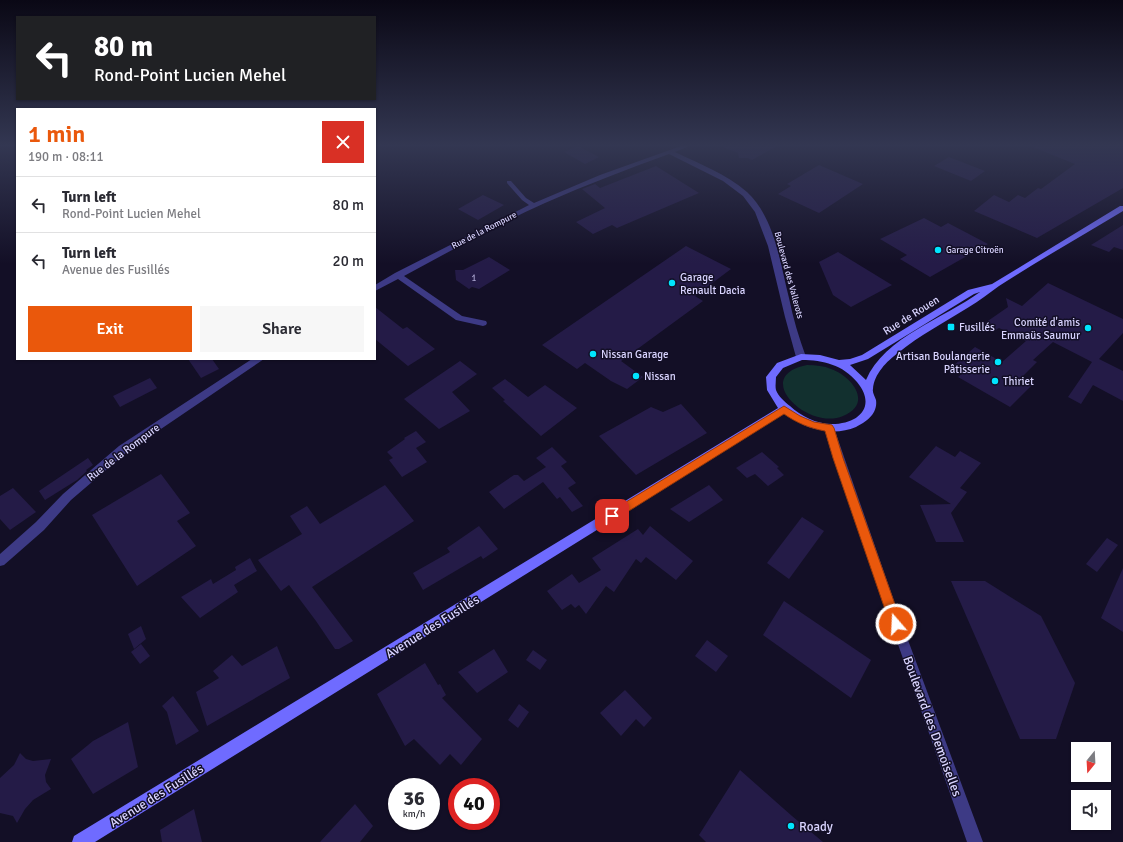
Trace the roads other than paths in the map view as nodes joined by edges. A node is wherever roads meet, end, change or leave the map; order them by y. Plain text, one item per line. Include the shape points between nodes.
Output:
1 (512, 185) edge
2 (580, 185) edge
3 (733, 185) edge
4 (533, 205) junction
5 (1123, 208) edge
6 (398, 275) junction
7 (995, 285) junction
8 (376, 287) edge
9 (483, 323) dead end
10 (801, 357) junction
11 (257, 360) edge
12 (839, 363) junction
13 (868, 389) junction
14 (784, 409) junction
15 (829, 428) junction
16 (0, 561) edge
17 (80, 842) edge
18 (975, 842) edge

1 - 4 street
2 - 4 street, Rue de la Rompure
3 - 10 street, Boulevard des Vallerots via 753,203 772,246
4 - 6 street, Rue de la Rompure
5 - 7 main road, Rue de Rouen
6 - 8 street, Rue de la Rompure
6 - 9 street via 459,318
7 - 12 main road, Rue de Rouen via 971,292 865,357
7 - 13 main road, Rue de Rouen via 980,298 890,354 876,370
10 - 12 main road
10 - 14 main road via 780,364 771,380 774,395
11 - 16 street, Rue de la Rompure via 123,449 67,497 40,526
12 - 13 main road via 851,370
13 - 15 main road via 871,404 867,415 845,427
14 - 15 main road via 812,425
14 - 17 main road, Avenue des Fusillés
15 - 18 street, Boulevard des Demoiselles via 893,617

